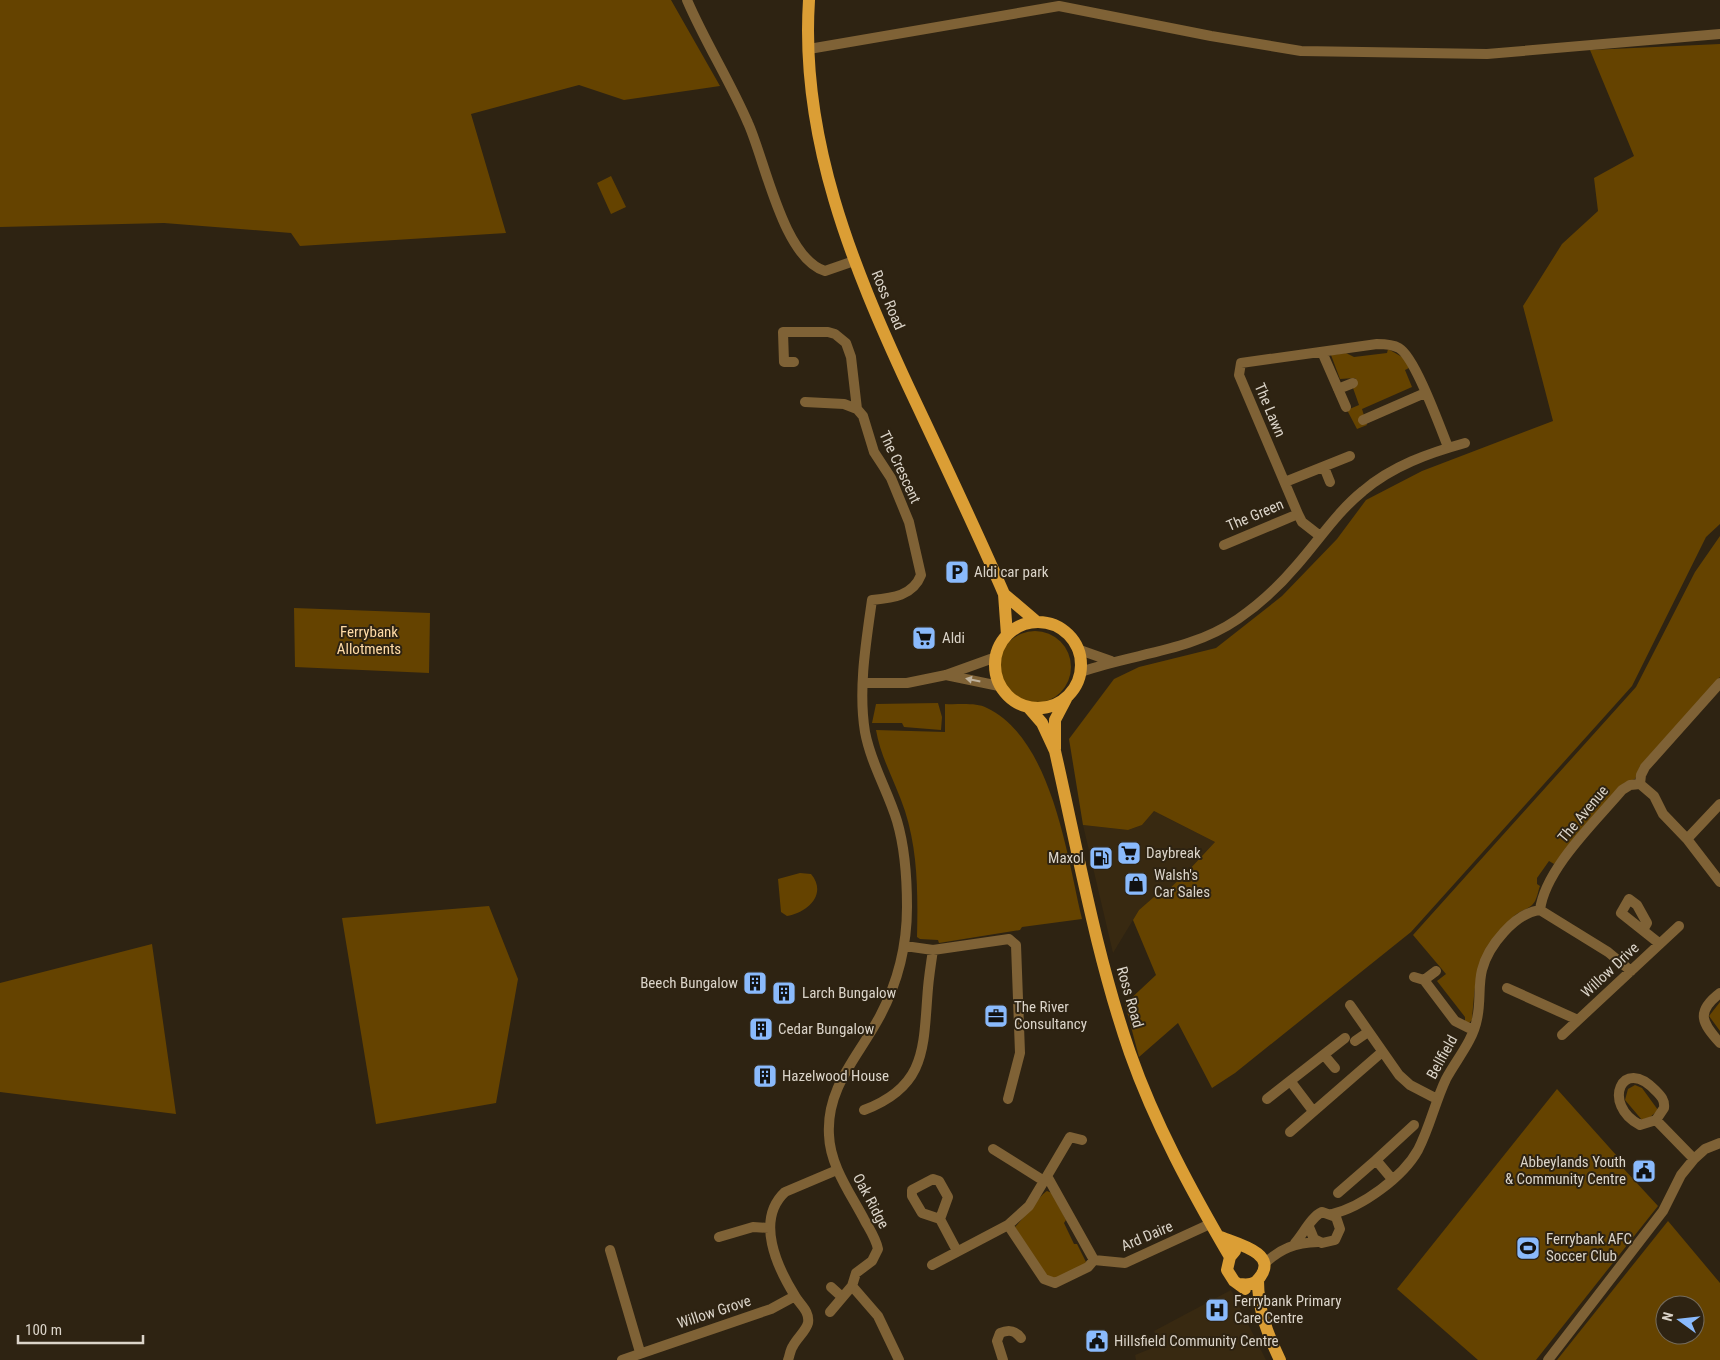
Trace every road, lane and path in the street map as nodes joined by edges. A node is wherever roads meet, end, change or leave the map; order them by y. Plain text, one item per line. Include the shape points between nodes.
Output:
1 (687, 0) edge
2 (810, 0) edge
3 (1720, 34) edge
4 (809, 49) junction
5 (854, 261) junction
6 (1322, 352) junction
7 (794, 362) dead end
8 (1353, 383) dead end
9 (1338, 389) junction
10 (1425, 393) junction
11 (805, 402) dead end
12 (1346, 407) dead end
13 (858, 409) junction
14 (1363, 420) dead end
15 (1466, 443) dead end
16 (1448, 448) junction
17 (1350, 456) dead end
18 (1324, 467) junction
19 (1285, 482) junction
20 (1330, 482) dead end
21 (1298, 514) junction
22 (1320, 536) junction
23 (1224, 545) dead end
24 (1004, 594) junction
25 (1037, 622) junction
26 (1007, 635) junction
27 (1078, 649) junction
28 (996, 657) junction
29 (1111, 662) junction
30 (1081, 672) junction
31 (946, 675) junction
32 (864, 683) junction
33 (1720, 683) edge
34 (999, 686) junction
35 (1066, 699) junction
36 (1029, 708) junction
37 (1055, 751) junction
38 (1640, 784) junction
39 (1720, 804) edge
40 (1687, 839) junction
41 (1720, 881) edge
42 (1540, 910) junction
43 (1679, 926) dead end
44 (1643, 930) dead end
45 (1660, 944) junction
46 (905, 946) junction
47 (933, 950) junction
48 (1436, 971) dead end
49 (1631, 971) junction
50 (1507, 988) dead end
51 (1720, 993) edge
52 (1350, 1005) dead end
53 (1578, 1020) junction
54 (1473, 1030) junction
55 (1368, 1032) junction
56 (1562, 1035) dead end
57 (1344, 1038) dead end
58 (1355, 1041) dead end
59 (1720, 1043) edge
60 (1382, 1052) junction
61 (1324, 1054) junction
62 (1335, 1068) dead end
63 (1290, 1082) junction
64 (1437, 1098) junction
65 (1008, 1099) dead end
66 (1267, 1099) dead end
67 (864, 1110) dead end
68 (1313, 1111) junction
69 (1656, 1120) junction
70 (1414, 1125) dead end
71 (1290, 1132) dead end
72 (1082, 1140) dead end
73 (1720, 1143) edge
74 (992, 1149) dead end
75 (1694, 1159) junction
76 (1376, 1160) junction
77 (837, 1170) junction
78 (1046, 1178) junction
79 (1392, 1179) junction
80 (1338, 1193) dead end
81 (1348, 1210) junction
82 (1332, 1214) junction
83 (940, 1219) dead end
84 (1210, 1224) junction
85 (1008, 1225) junction
86 (1340, 1226) junction
87 (1309, 1227) junction
88 (769, 1228) junction
89 (1218, 1236) junction
90 (719, 1237) dead end
91 (1318, 1242) junction
92 (1295, 1243) junction
93 (1249, 1249) junction
94 (610, 1250) dead end
95 (957, 1251) junction
96 (1276, 1252) junction
97 (1230, 1257) junction
98 (1094, 1260) junction
99 (1264, 1264) junction
100 (932, 1265) dead end
101 (1258, 1280) junction
102 (1239, 1284) junction
103 (852, 1286) junction
104 (830, 1287) dead end
105 (795, 1296) junction
106 (842, 1297) junction
107 (1258, 1301) junction
108 (830, 1312) dead end
109 (1021, 1338) dead end
110 (640, 1352) junction
111 (790, 1359) edge
112 (622, 1360) edge
113 (899, 1360) edge
114 (1003, 1360) edge
115 (1280, 1360) edge
116 (1548, 1360) edge

1 - 5 street via 749,124 783,220 799,249 810,264 825,271
2 - 4 main road, Ross Road
3 - 4 street via 1487,54 1301,51 1059,6
4 - 5 main road, Ross Road via 811,88 823,162
5 - 24 main road, Ross Road
6 - 9 street
6 - 10 street, The Lawn via 1377,344 1399,347 1411,360
6 - 19 street, The Lawn via 1247,360 1239,365 1239,374
7 - 13 street, The Crescent via 784,362 783,332 828,332 842,338 851,357
8 - 9 street
9 - 12 street
10 - 14 street
10 - 16 street, The Lawn
11 - 13 street via 844,404
13 - 32 street, The Crescent via 874,452 895,486 909,522 922,576 919,583 904,594 872,600
15 - 16 street
16 - 22 street via 1409,462 1363,490
17 - 18 street
18 - 19 street
18 - 20 street
19 - 21 street, The Lawn
21 - 22 street, The Lawn via 1302,522
21 - 23 street, The Green
22 - 29 street via 1276,588 1211,636 1153,655
24 - 25 main road
24 - 26 main road
25 - 26 main road via 1020,626
25 - 27 main road via 1052,624 1062,630
26 - 28 main road
27 - 29 street
27 - 30 main road
28 - 31 street
28 - 34 main road
29 - 30 street
30 - 35 main road via 1075,688
31 - 32 street via 907,683
34 -> 31 street
32 - 46 street via 865,730 870,752 897,821 904,859 907,889
33 - 38 street via 1645,767
34 - 36 main road via 1014,702
35 - 36 main road via 1048,708
35 - 37 main road via 1055,720
36 - 37 main road via 1042,723
37 - 84 main road, Ross Road via 1121,1026 1157,1118
38 - 40 street via 1654,796 1663,814
38 - 42 street, The Avenue via 1622,790 1566,856 1541,895
39 - 40 street
40 - 41 street
42 - 49 street via 1608,952
42 - 54 street, Bellfield via 1523,915 1488,954 1481,972
43 - 45 street, Willow Drive
44 - 45 street
45 - 49 street, Willow Drive
46 - 47 street
46 - 77 street via 887,1002 835,1089 829,1116 829,1136
47 - 65 street via 1009,939 1016,945 1020,1053
47 - 67 street via 925,1040 916,1067 903,1087
48 - 54 street via 1419,979 1455,1021
49 - 53 street, Willow Drive
50 - 53 street
51 - 59 street via 1704,1009 1703,1018 1705,1026
52 - 55 street
53 - 56 street, Willow Drive
54 - 64 street, Bellfield
55 - 58 street
55 - 60 street
57 - 61 street
60 - 64 street via 1410,1085
60 - 68 street
61 - 62 street
61 - 63 street
63 - 66 street
63 - 68 street
64 - 79 street, Bellfield via 1417,1152
68 - 71 street
69 - 69 street via 1640,1126 1620,1105 1618,1091 1626,1080 1642,1079 1662,1097 1664,1108
69 - 75 street
70 - 76 street
72 - 78 street via 1070,1137
73 - 75 street
74 - 78 street
75 - 116 street via 1681,1175 1663,1211
76 - 79 street
76 - 80 street
77 - 88 street, Oak Ridge via 785,1192 775,1207
77 - 103 street, Oak Ridge via 878,1249 872,1261 856,1274
78 - 85 street via 1029,1206
78 - 98 street
79 - 81 street, Bellfield
81 - 82 street, Bellfield
81 - 86 street, Bellfield
82 - 86 street
82 - 87 street via 1317,1214
83 - 95 street
84 - 89 main road, Ross Road
84 - 98 street, Ard Daire via 1125,1263
85 - 95 street
85 - 98 street via 1049,1282 1055,1283 1088,1267
86 - 91 street via 1335,1240
87 - 91 street
87 - 92 street
88 - 90 street via 753,1227
88 - 105 street via 778,1259
89 - 93 main road
89 - 97 main road, Ross Road
91 - 92 street
92 - 96 street
93 - 96 street
93 - 97 main road via 1236,1251
93 - 99 main road via 1260,1254
94 - 110 street
95 - 100 street
96 - 99 street
97 - 102 main road via 1227,1264 1230,1276
99 - 101 main road via 1263,1274
101 - 102 main road via 1248,1285
101 - 107 main road
102 - 107 main road
103 - 106 street, Oak Ridge
103 - 113 street via 878,1316
104 - 106 street
105 - 110 street, Willow Grove via 771,1309
105 - 111 street via 805,1308 808,1323 790,1351
106 - 108 street, Oak Ridge
107 - 115 main road via 1262,1320
109 - 114 street via 1011,1330 1000,1333 997,1341
110 - 112 street, Willow Grove

